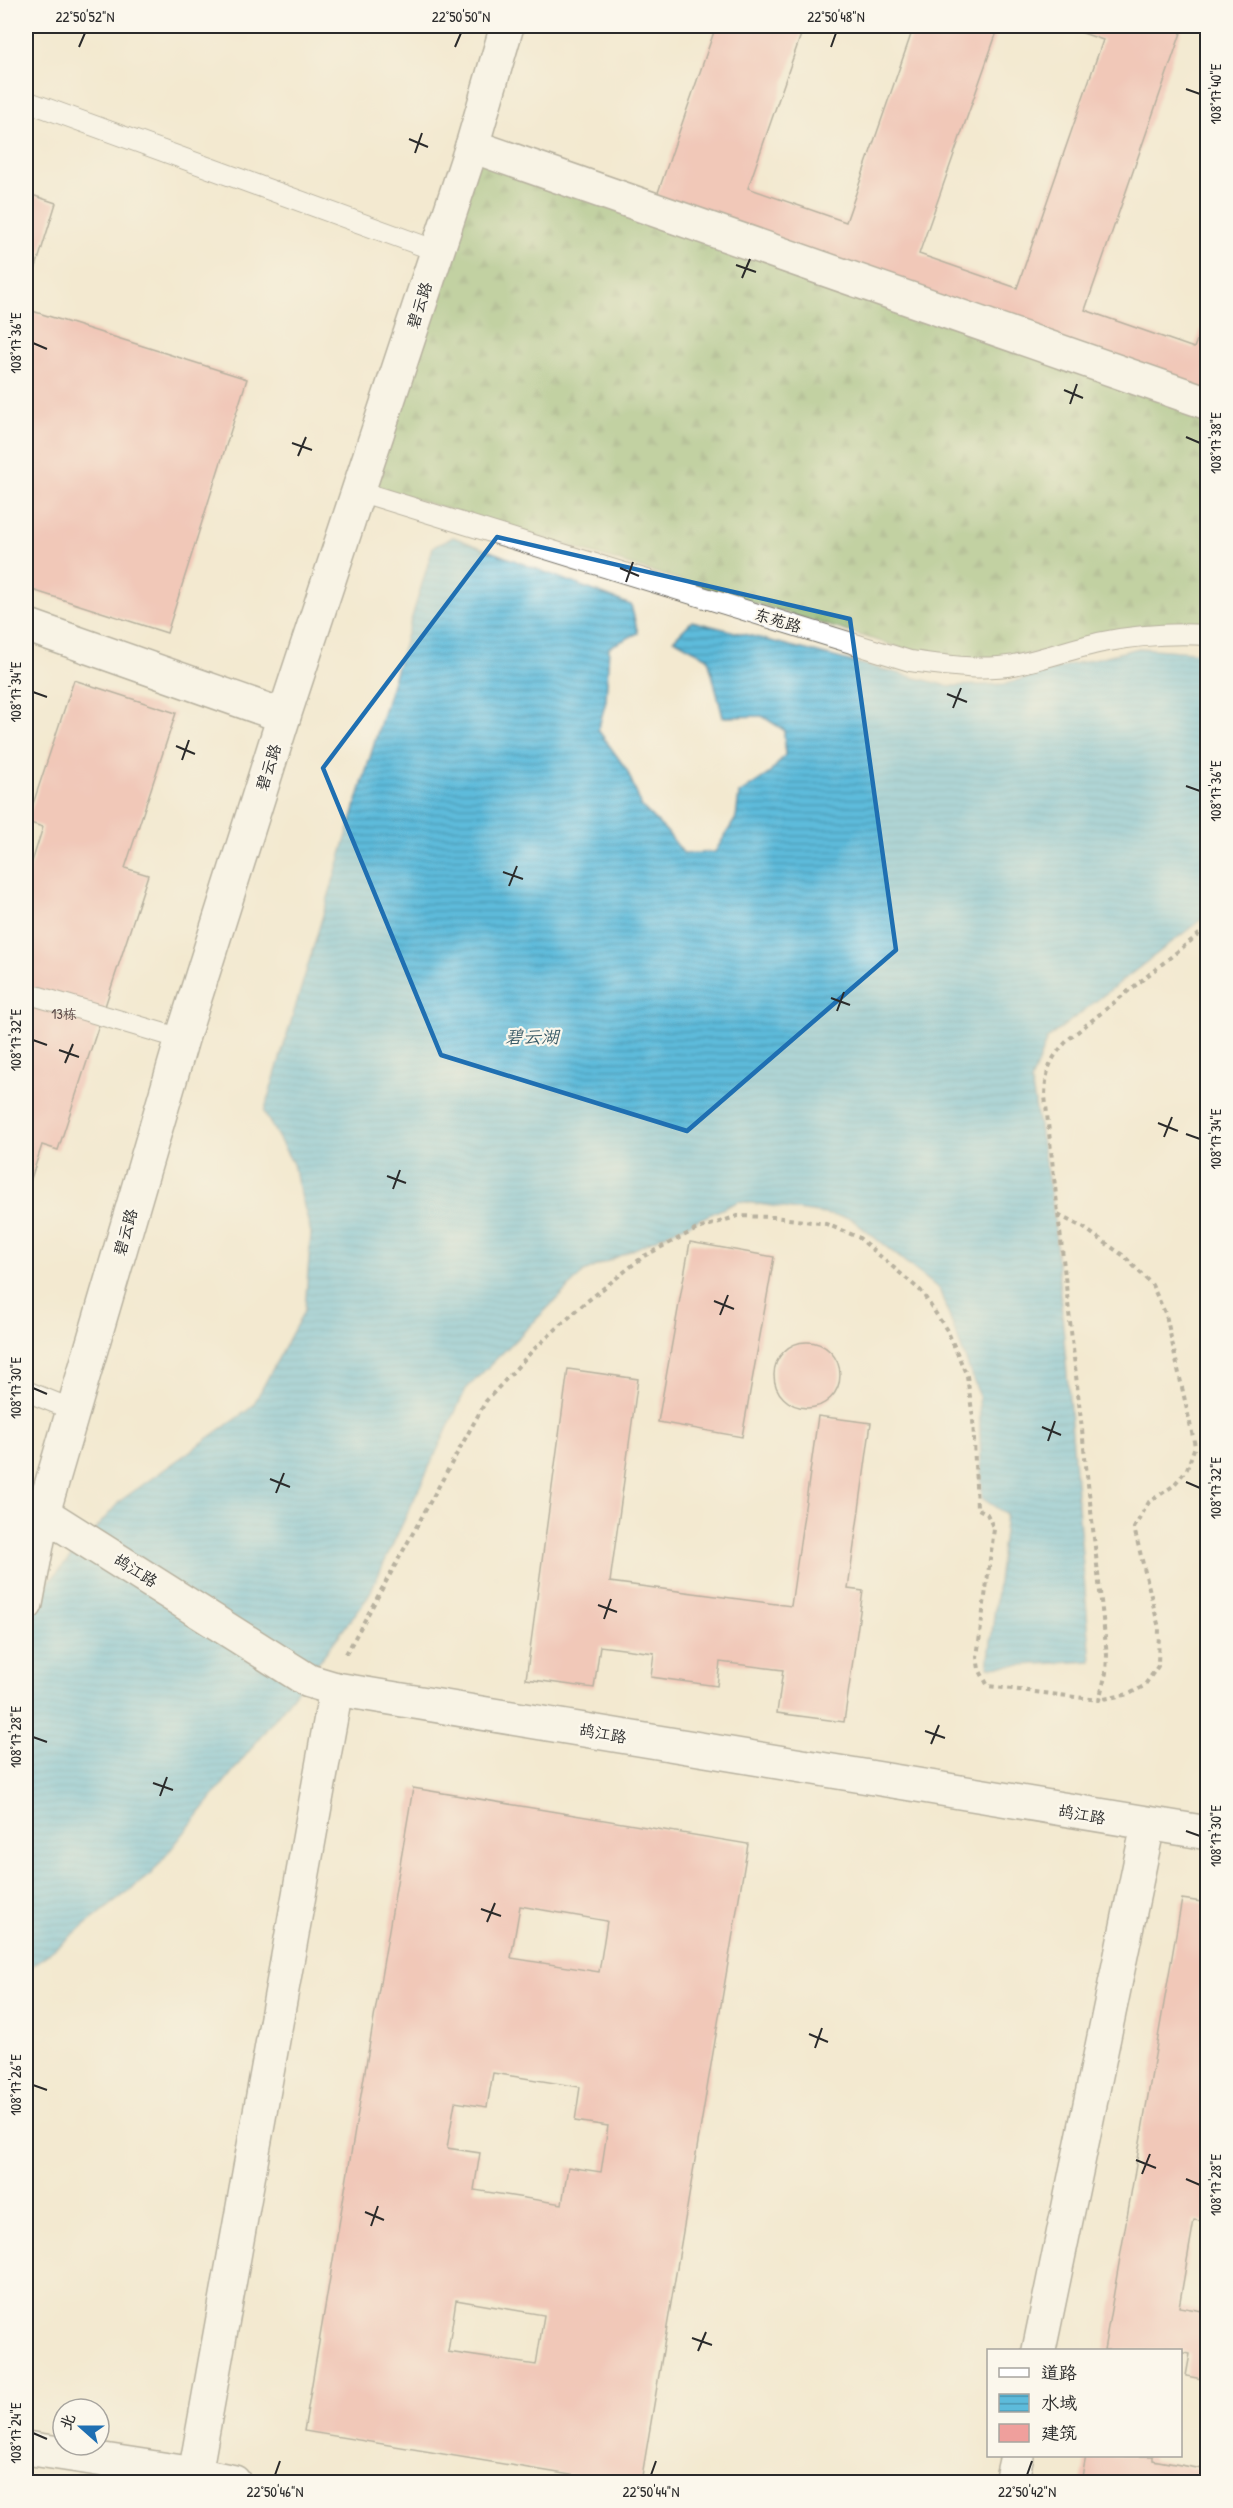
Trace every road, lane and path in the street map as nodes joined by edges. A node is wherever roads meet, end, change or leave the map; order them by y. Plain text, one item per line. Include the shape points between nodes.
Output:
1 (507, 26) edge
2 (26, 101) edge
3 (472, 146) junction
4 (437, 251) junction
5 (1208, 403) edge
6 (358, 491) junction
7 (26, 625) edge
8 (1208, 634) edge
9 (284, 716) junction
10 (1208, 927) edge
11 (26, 993) edge
12 (182, 1039) junction
13 (1058, 1215) junction
14 (26, 1391) edge
15 (73, 1410) junction
16 (31, 1513) edge
17 (27, 1594) edge
18 (323, 1685) junction
19 (1099, 1701) junction
20 (1148, 1825) junction
21 (1208, 1833) edge
22 (1039, 2349) edge
23 (26, 2448) edge
24 (1017, 2457) edge
25 (195, 2474) junction
26 (234, 2482) edge
27 (1011, 2482) edge

1 - 3 street, 碧云路
2 - 4 lane
3 - 4 street, 碧云路
3 - 5 street
4 - 6 street, 碧云路
6 - 8 lane, 东苑路 via 910,661 946,666 1004,666 1103,642 1164,633
6 - 9 street, 碧云路
7 - 9 street
9 - 12 street, 碧云路
10 - 13 path via 1054,1053 1046,1074 1045,1096
11 - 12 lane
12 - 15 street, 碧云路
13 - 19 path via 1107,1655
13 - 19 path via 1124,1256 1152,1285 1166,1315 1195,1446 1187,1469 1173,1486 1149,1502 1134,1528 1159,1628 1158,1666 1143,1686 1129,1694
14 - 15 lane
15 - 16 street, 碧云路
16 - 17 street, 碧云路
16 - 18 street, 鸪江路 via 79,1534
18 - 19 path via 338,1671 486,1401 585,1303 644,1256 695,1230 738,1216 826,1224 858,1237 921,1291 948,1332 967,1376 973,1418 975,1499 977,1508 987,1514 994,1529 977,1657 979,1669 988,1686
18 - 20 street, 鸪江路
18 - 25 street
20 - 21 street, 鸪江路
20 - 22 street
23 - 25 street
24 - 27 street
25 - 26 street

